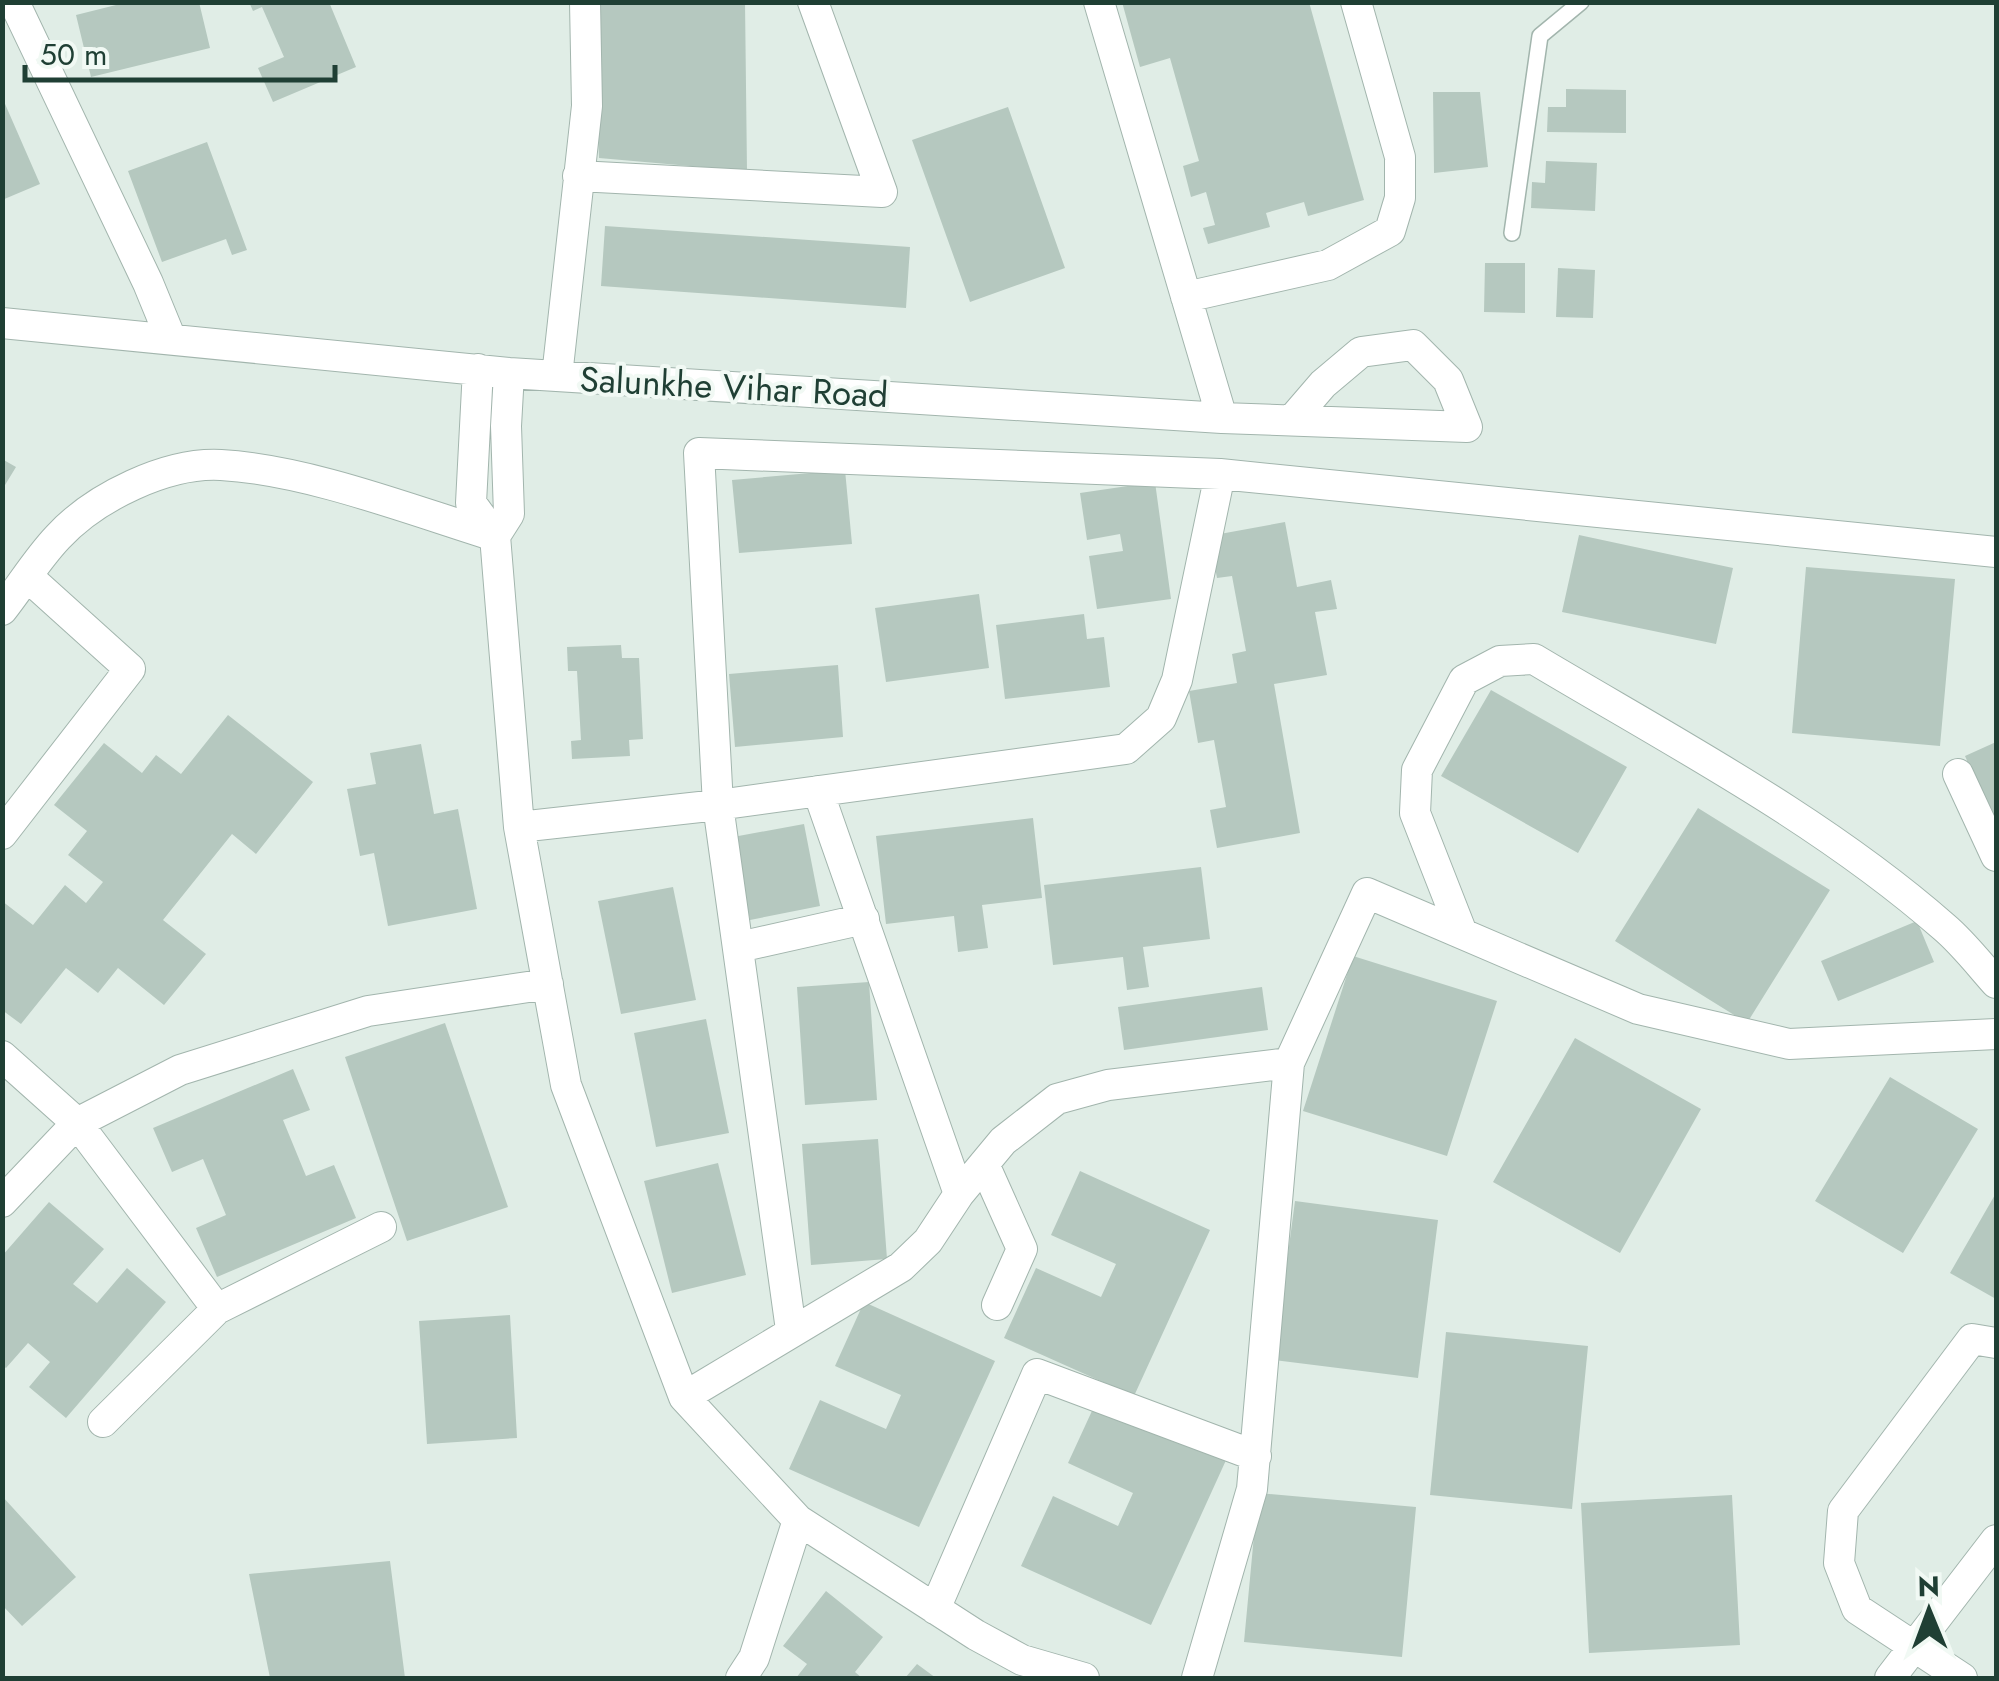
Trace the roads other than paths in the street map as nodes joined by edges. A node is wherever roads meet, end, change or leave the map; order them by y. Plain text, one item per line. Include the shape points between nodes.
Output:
1 (14, 2) edge
2 (586, 2) edge
3 (813, 2) edge
4 (1099, 2) edge
5 (1356, 2) edge
6 (1582, 2) edge
7 (578, 176) junction
8 (1512, 233) dead end
9 (1186, 297) junction
10 (2, 323) edge
11 (171, 339) junction
12 (478, 369) junction
13 (509, 373) junction
14 (557, 376) junction
15 (1222, 418) junction
16 (1292, 420) junction
17 (1220, 474) junction
18 (495, 536) junction
19 (1996, 552) edge
20 (28, 577) junction
21 (2, 610) edge
22 (1958, 774) dead end
23 (818, 791) junction
24 (718, 805) junction
25 (519, 827) junction
26 (2, 834) edge
27 (1996, 856) edge
28 (864, 919) junction
29 (1462, 933) junction
30 (739, 947) junction
31 (1996, 982) edge
32 (548, 984) junction
33 (1996, 1034) edge
34 (2, 1056) edge
35 (1289, 1063) junction
36 (77, 1123) junction
37 (984, 1164) junction
38 (959, 1194) junction
39 (2, 1202) edge
40 (380, 1227) dead end
41 (997, 1306) dead end
42 (217, 1309) junction
43 (791, 1330) junction
44 (1996, 1342) edge
45 (684, 1396) junction
46 (103, 1422) dead end
47 (1256, 1456) junction
48 (798, 1520) junction
49 (1996, 1540) edge
50 (935, 1609) junction
51 (1914, 1647) junction
52 (1015, 1669) edge
53 (741, 1678) edge
54 (1084, 1678) edge
55 (1197, 1678) edge
56 (1890, 1678) edge
57 (1962, 1678) edge

1 - 11 street
2 - 7 street via 587,106
3 - 7 street via 882,192
4 - 9 street
5 - 9 street via 1400,156 1400,198 1390,232 1328,265
6 - 8 lane via 1540,36
7 - 14 street
9 - 15 street
10 - 11 street, Salunkhe Vihar Road
11 - 12 street, Salunkhe Vihar Road
12 - 13 street, Salunkhe Vihar Road
12 - 18 street via 471,503
13 - 14 street, Salunkhe Vihar Road
13 - 18 street via 509,514
14 - 15 street, Salunkhe Vihar Road
15 - 16 street, Salunkhe Vihar Road
16 - 16 street, Salunkhe Vihar Road via 1360,352 1414,346 1448,380 1466,428
17 - 19 street
17 - 23 street via 1177,680 1161,718 1126,749
17 - 24 street via 698,452
18 - 20 street via 317,481 220,464 165,472 112,494 58,536
18 - 25 street
20 - 21 street
20 - 26 street via 130,669
22 - 27 street
23 - 24 street
23 - 28 street
24 - 25 street
24 - 30 street
25 - 32 street
28 - 30 street
28 - 38 street
29 - 31 street via 1415,813 1417,770 1464,680 1500,660 1534,659 1838,846 1946,928
29 - 33 street via 1638,1009 1788,1044
29 - 35 street via 1367,893
30 - 43 street
32 - 36 street via 368,1012 180,1070
32 - 45 street via 566,1085
34 - 36 street
35 - 37 street via 1108,1085 1057,1100
35 - 47 street
36 - 39 street
36 - 42 street
37 - 38 street
37 - 41 street via 1022,1249
38 - 43 street via 928,1242 901,1267
40 - 42 street
42 - 46 street
43 - 45 street
44 - 51 street via 1972,1339 1843,1511 1840,1563 1856,1609
45 - 48 street
47 - 50 street via 1037,1374
47 - 55 street via 1247,1515
48 - 50 street
48 - 53 street via 754,1658
49 - 51 street
50 - 52 street
51 - 56 street
51 - 57 street
52 - 54 street

